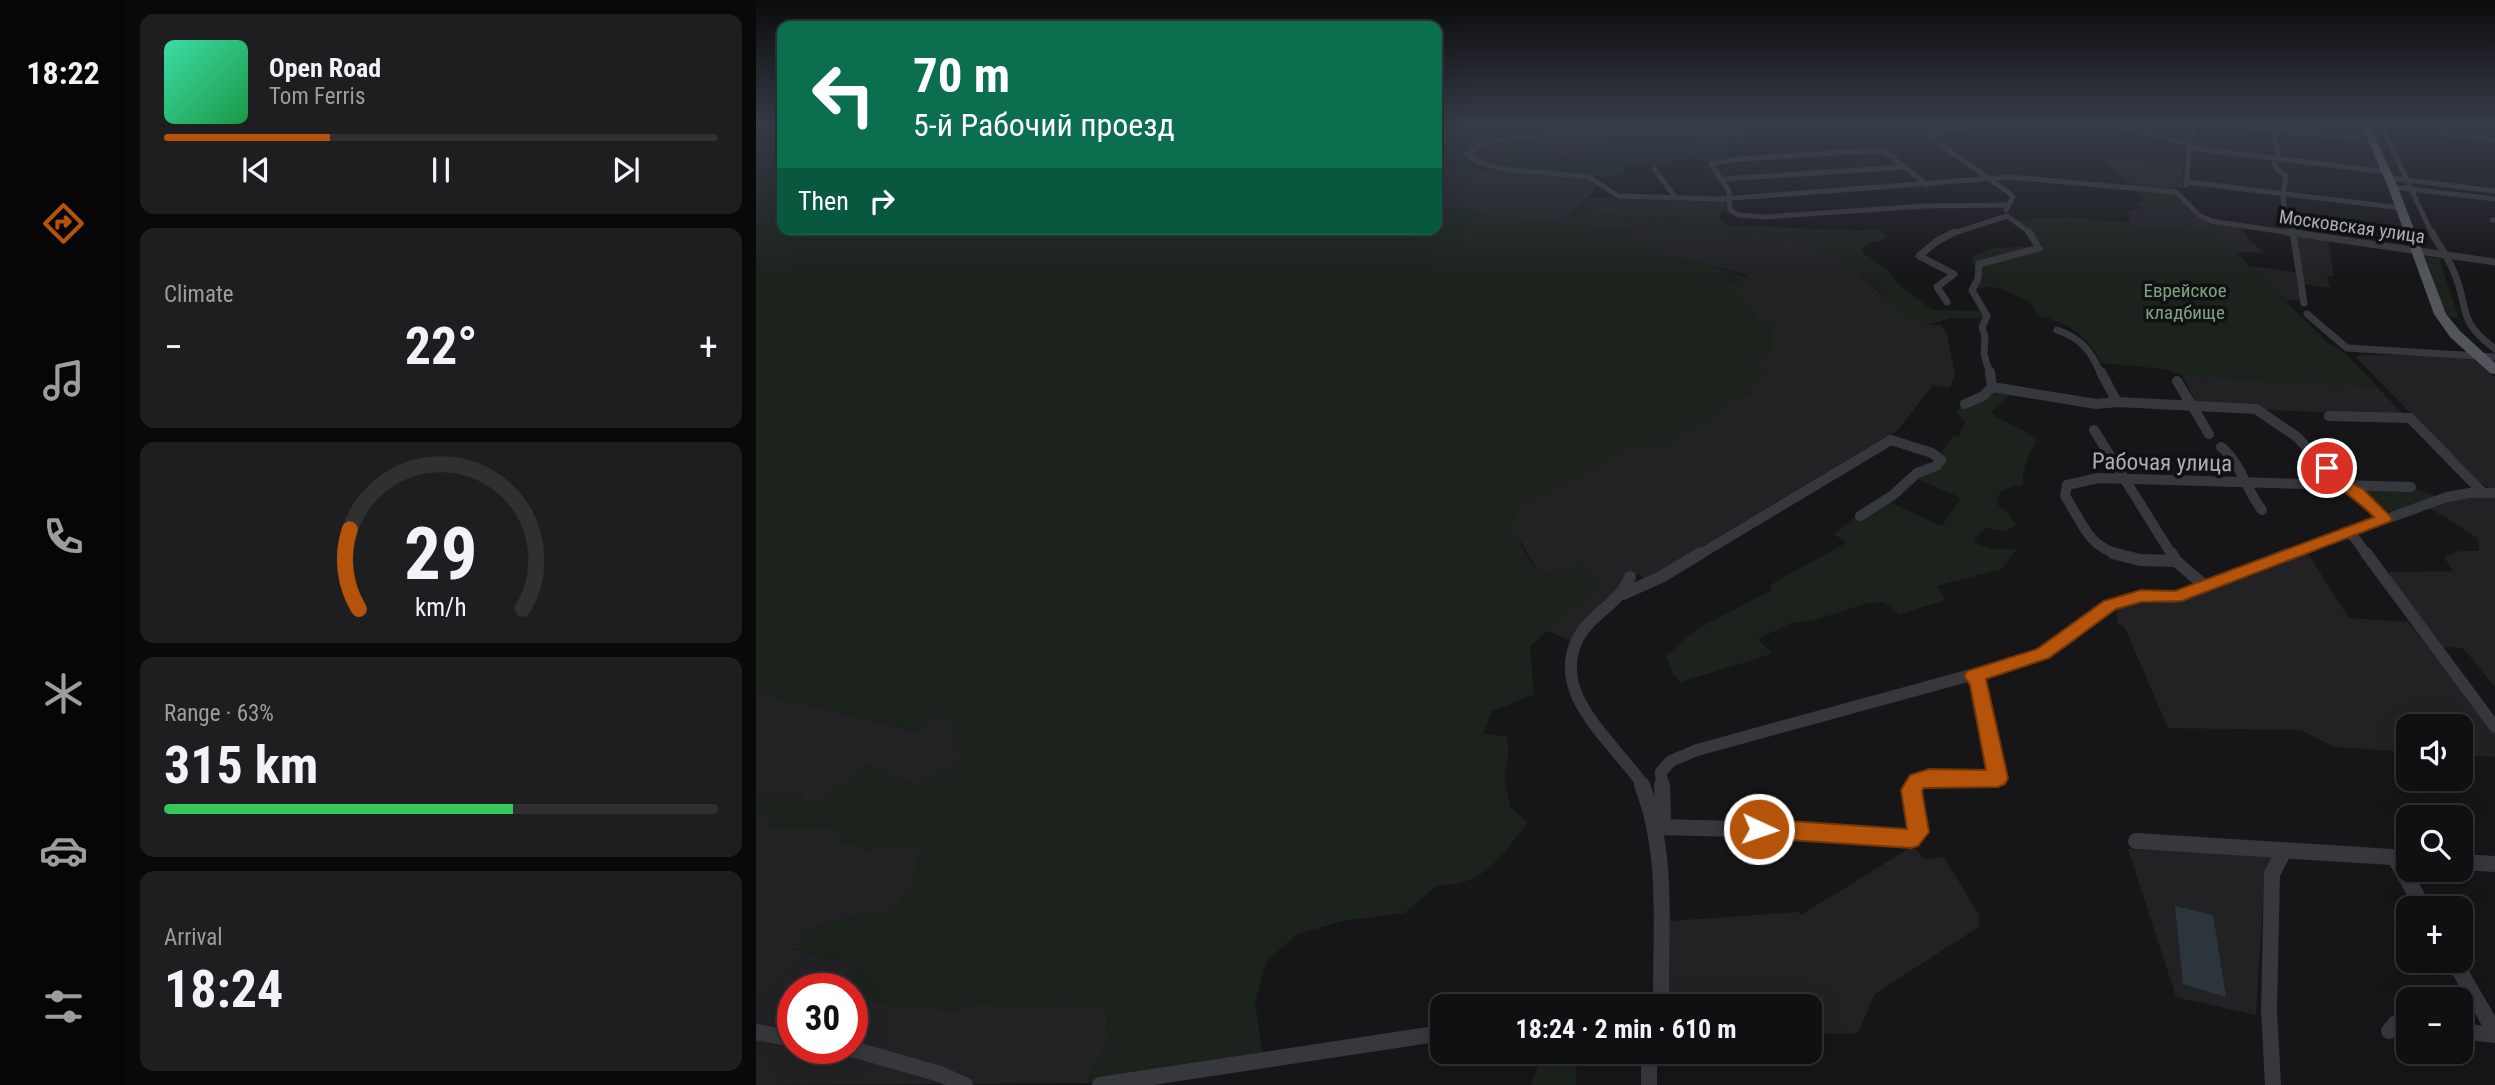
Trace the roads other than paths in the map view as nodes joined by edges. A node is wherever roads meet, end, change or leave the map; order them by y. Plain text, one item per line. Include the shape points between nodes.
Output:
1 (1559, 175) edge
2 (1658, 175) edge
3 (1720, 175) edge
4 (1789, 175) edge
5 (1914, 175) edge
6 (1983, 175) edge
7 (2186, 175) edge
8 (2284, 175) edge
9 (2366, 175) edge
10 (2388, 175) edge
11 (2406, 175) edge
12 (1723, 179) junction
13 (2390, 179) junction
14 (1991, 180) junction
15 (2409, 180) junction
16 (2187, 181) junction
17 (1927, 185) junction
18 (2413, 189) junction
19 (2495, 191) edge
20 (2176, 192) junction
21 (2283, 192) junction
22 (1676, 198) junction
23 (1732, 198) junction
24 (2495, 199) edge
25 (2006, 205) junction
26 (2402, 208) junction
27 (2007, 216) junction
28 (2293, 233) junction
29 (2418, 251) junction
30 (2445, 256) junction
31 (2495, 262) edge
32 (1947, 302) dead end
33 (2304, 303) dead end
34 (2307, 314) dead end
35 (2057, 330) dead end
36 (2495, 349) edge
37 (2477, 355) junction
38 (2495, 357) edge
39 (2495, 370) edge
40 (2177, 381) dead end
41 (1992, 387) junction
42 (2117, 402) junction
43 (1965, 404) dead end
44 (2193, 408) junction
45 (2329, 416) dead end
46 (2094, 430) dead end
47 (2209, 434) dead end
48 (2221, 447) dead end
49 (2126, 479) junction
50 (2245, 483) junction
51 (2342, 485) junction
52 (2411, 487) dead end
53 (2483, 493) junction
54 (2495, 493) edge
55 (2262, 510) dead end
56 (1860, 516) dead end
57 (2384, 519) junction
58 (2346, 532) junction
59 (2176, 561) junction
60 (1630, 576) dead end
61 (2205, 586) junction
62 (1623, 594) junction
63 (1974, 676) junction
64 (2495, 727) edge
65 (1657, 827) junction
66 (2136, 841) dead end
67 (2284, 851) junction
68 (2396, 858) edge
69 (2473, 863) edge
70 (2495, 864) edge
71 (2461, 973) edge
72 (1661, 994) edge
73 (2396, 1023) edge
74 (2389, 1031) dead end
75 (756, 1032) edge
76 (2473, 1032) edge
77 (2495, 1034) edge
78 (777, 1036) edge
79 (1430, 1036) edge
80 (868, 1053) edge
81 (1649, 1064) edge
82 (965, 1085) edge
83 (1100, 1085) edge
84 (1649, 1085) edge
85 (2273, 1085) edge

1 - 22 street via 1593,178 1618,196
2 - 22 street
3 - 12 street
4 - 12 street
5 - 17 street
6 - 14 street
7 - 16 street
8 - 21 street
9 - 13 street
10 - 13 main road
11 - 15 street
12 - 23 street
13 - 15 street
13 - 18 street
13 - 26 main road
14 - 17 street
14 - 20 street
14 - 25 street via 2013,197
15 - 18 street
15 - 19 street
16 - 20 street via 2186,189
16 - 21 street
17 - 23 street
18 - 24 street
18 - 30 street
20 - 28 street, Московская улица via 2206,219
21 - 26 street
21 - 28 street
22 - 23 street
23 - 25 street via 1732,213 1764,217
25 - 27 street
26 - 29 main road
27 - 32 street via 1954,234 1919,256 1954,274 1937,287
27 - 41 street via 2032,234 2039,248 1979,264 1972,290 1984,308 1984,354
28 - 29 street, Московская улица
28 - 33 street
29 - 30 street, Московская улица
29 - 37 main road via 2440,314
30 - 31 street, Московская улица
30 - 36 street via 2460,288 2468,322
34 - 37 street via 2347,348
35 - 42 street via 2086,343
37 - 38 street
37 - 39 main road
40 - 44 street
41 - 42 street via 2096,404
41 - 43 street
42 - 44 street
44 - 47 street
44 - 51 street via 2256,410 2297,437
45 - 53 street via 2410,418
46 - 49 street
48 - 50 street via 2233,456
49 - 50 street, Рабочая улица
49 - 59 street
49 - 59 street, Рабочая улица via 2087,478 2067,485 2065,496 2102,551 2140,560
50 - 51 street, Рабочая улица
50 - 55 street
51 - 52 street, Рабочая улица
51 - 57 street via 2358,492
53 - 54 street
53 - 57 street via 2447,497
56 - 62 street via 1941,460 1891,440 1661,578
57 - 58 street
58 - 61 street
58 - 64 street
59 - 61 street
60 - 62 street
61 - 63 street via 2176,597 2141,596 2110,605 2043,653
62 - 65 street via 1584,629 1568,671 1575,694 1641,782
63 - 65 street via 1697,750 1671,761 1661,772 1663,817
63 - 65 street via 1998,778 1917,782 1911,790 1918,832 1911,839
65 - 72 street
66 - 67 street
67 - 68 street
67 - 85 street via 2272,874 2269,1010
69 - 70 street
71 - 77 street
73 - 74 street
75 - 78 street
76 - 77 street
79 - 83 street
80 - 82 street
81 - 84 street

